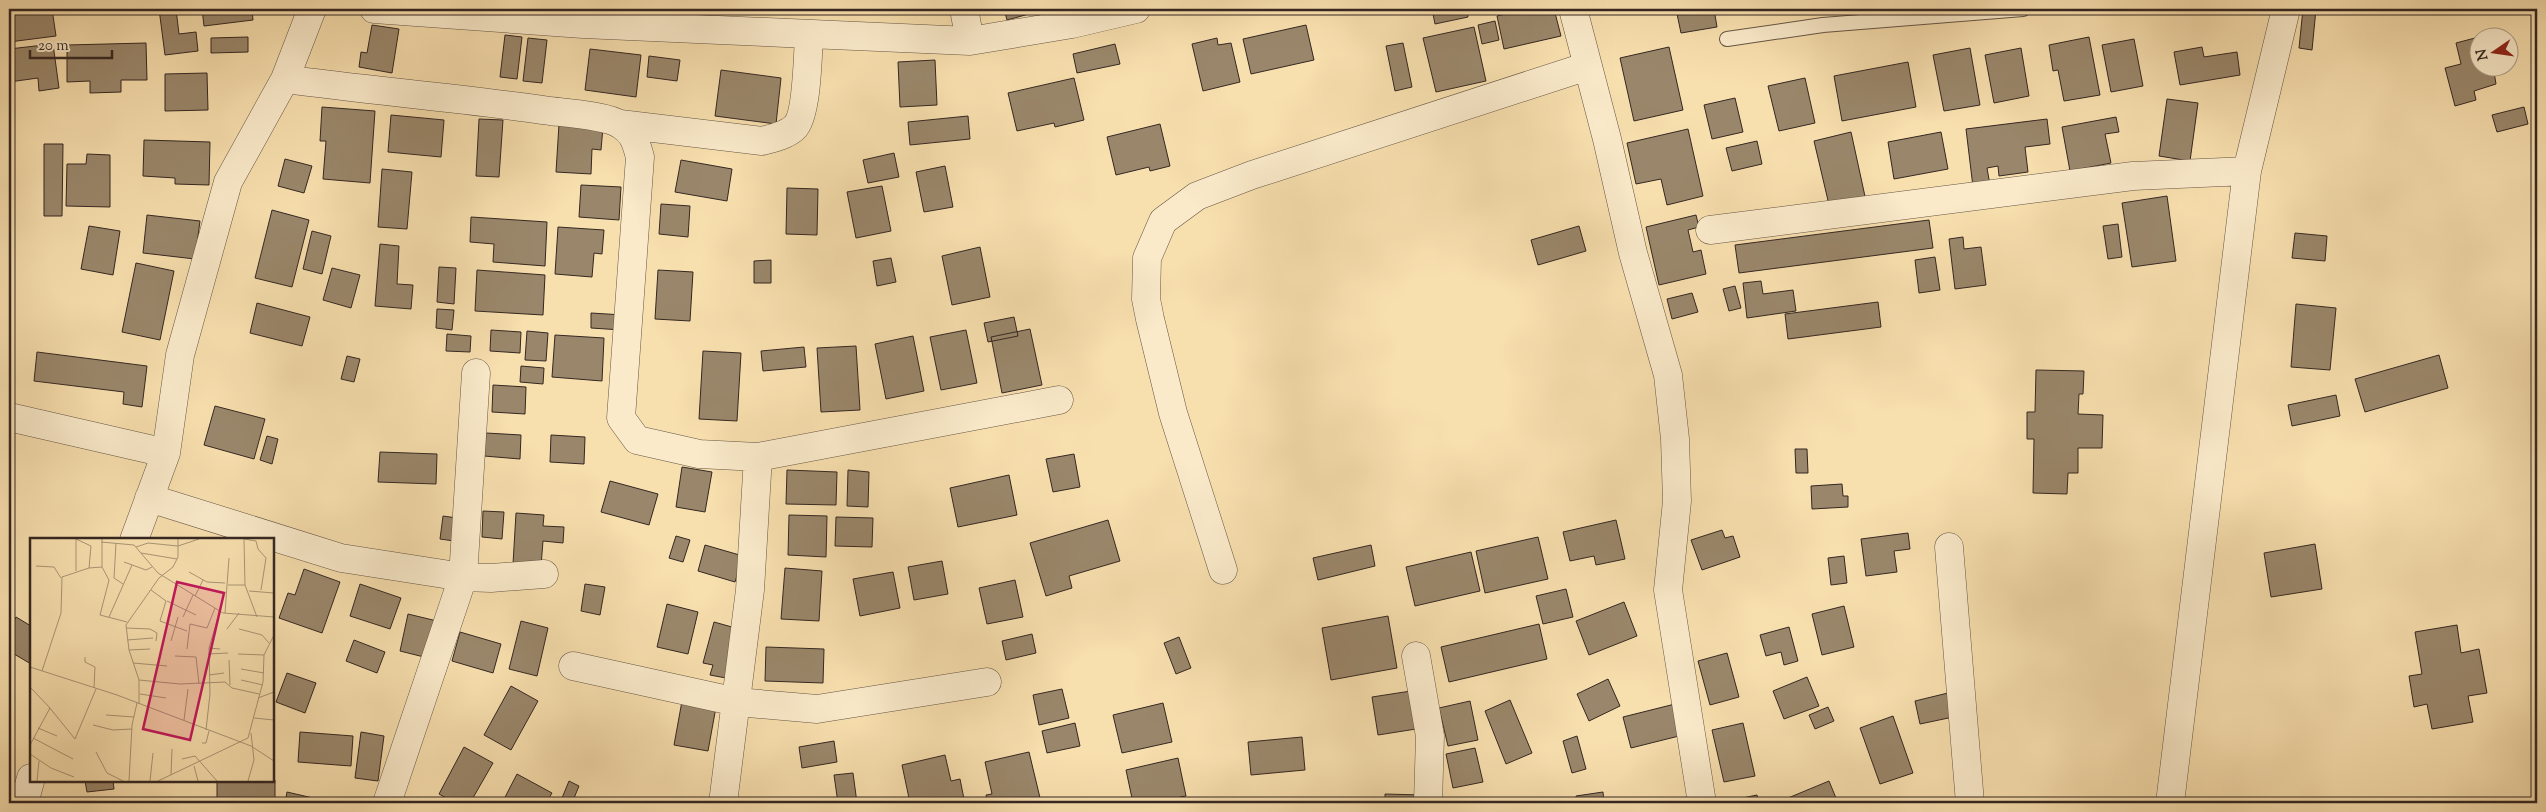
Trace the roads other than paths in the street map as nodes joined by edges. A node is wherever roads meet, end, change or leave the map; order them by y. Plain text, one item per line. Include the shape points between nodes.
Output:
1 (312, 9) edge
2 (374, 9) edge
3 (964, 9) edge
4 (1136, 9) edge
5 (1573, 9) edge
6 (2023, 9) edge
7 (2286, 9) edge
8 (1069, 17) edge
9 (809, 34) junction
10 (1727, 39) dead end
11 (970, 41) junction
12 (1588, 66) junction
13 (285, 79) junction
14 (620, 124) junction
15 (2247, 171) junction
16 (1710, 230) dead end
17 (476, 372) dead end
18 (1059, 400) dead end
19 (9, 417) edge
20 (166, 453) junction
21 (758, 457) junction
22 (149, 498) junction
23 (135, 538) edge
24 (1949, 547) dead end
25 (1223, 570) dead end
26 (544, 574) dead end
27 (463, 577) junction
28 (1416, 656) dead end
29 (573, 666) dead end
30 (987, 682) dead end
31 (737, 702) junction
32 (30, 782) edge
33 (24, 803) edge
34 (387, 803) edge
35 (723, 803) edge
36 (1428, 803) edge
37 (1702, 803) edge
38 (1970, 803) edge
39 (2170, 803) edge

1 - 13 street
2 - 9 street via 584,24
3 - 11 street
4 - 8 street
5 - 12 street
6 - 10 lane via 1824,25
7 - 15 street
8 - 11 street
9 - 11 street
9 - 14 street via 804,103 795,127 778,137 762,141
12 - 25 street via 1252,175 1197,196 1163,221 1147,258 1146,299 1152,336
12 - 37 street via 1632,253 1668,375 1677,501 1668,590
13 - 14 street via 478,101 589,116
13 - 20 street via 228,182 180,355
14 - 21 street via 635,138 640,157 621,418 637,440 699,454
15 - 16 street via 2133,176
15 - 39 street
17 - 27 street
18 - 21 street
19 - 20 street
20 - 22 street
21 - 31 street via 750,590
22 - 23 street
22 - 27 street via 341,558
24 - 38 street
26 - 27 street
27 - 34 street
28 - 36 street via 1430,736
29 - 31 street
30 - 31 street via 817,709
31 - 35 street
32 - 33 street

